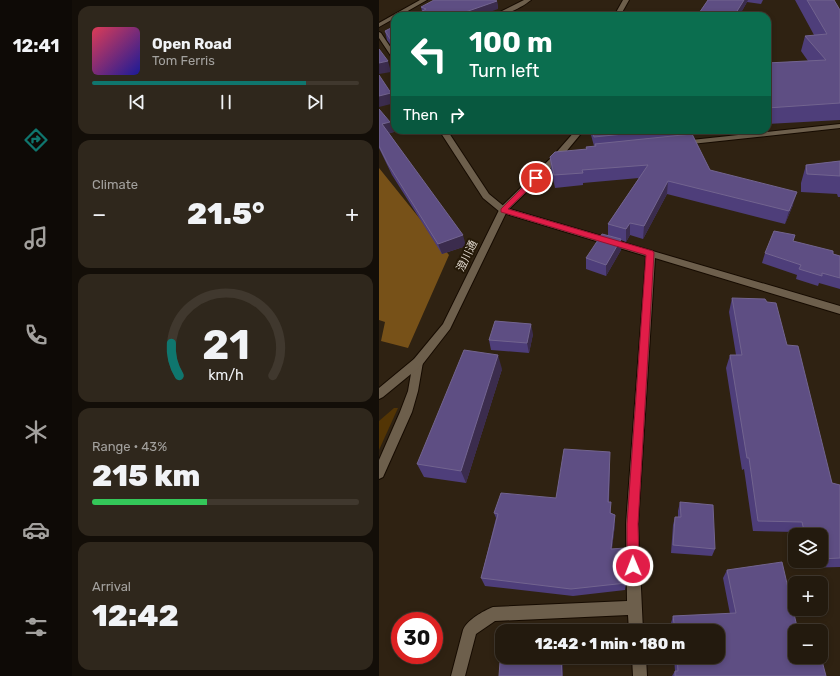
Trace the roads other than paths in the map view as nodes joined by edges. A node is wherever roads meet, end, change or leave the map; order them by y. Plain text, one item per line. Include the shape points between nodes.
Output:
1 (424, 0) edge
2 (528, 0) edge
3 (626, 0) edge
4 (402, 12) edge
5 (505, 12) edge
6 (619, 12) edge
7 (391, 18) edge
8 (380, 24) edge
9 (388, 25) dead end
10 (379, 34) edge
11 (391, 52) edge
12 (840, 126) edge
13 (446, 134) edge
14 (577, 134) edge
15 (767, 134) edge
16 (771, 134) edge
17 (675, 144) edge
18 (503, 210) junction
19 (651, 253) junction
20 (840, 310) edge
21 (418, 362) junction
22 (379, 394) edge
23 (379, 473) edge
24 (635, 608) junction
25 (636, 624) edge
26 (639, 664) edge
27 (458, 676) edge
28 (640, 676) edge

1 - 4 street
2 - 5 street
3 - 6 street
7 - 8 street
8 - 9 street
10 - 11 street
12 - 16 street
13 - 18 street via 486,196
14 - 18 street, 澄川通 via 561,157
15 - 17 street
18 - 19 street
18 - 21 street, 澄川通 via 447,326
19 - 20 street
19 - 24 street via 632,524
21 - 22 street, 澄川通
21 - 23 street via 407,412
24 - 25 street
24 - 27 street via 493,614 471,630
26 - 28 street

